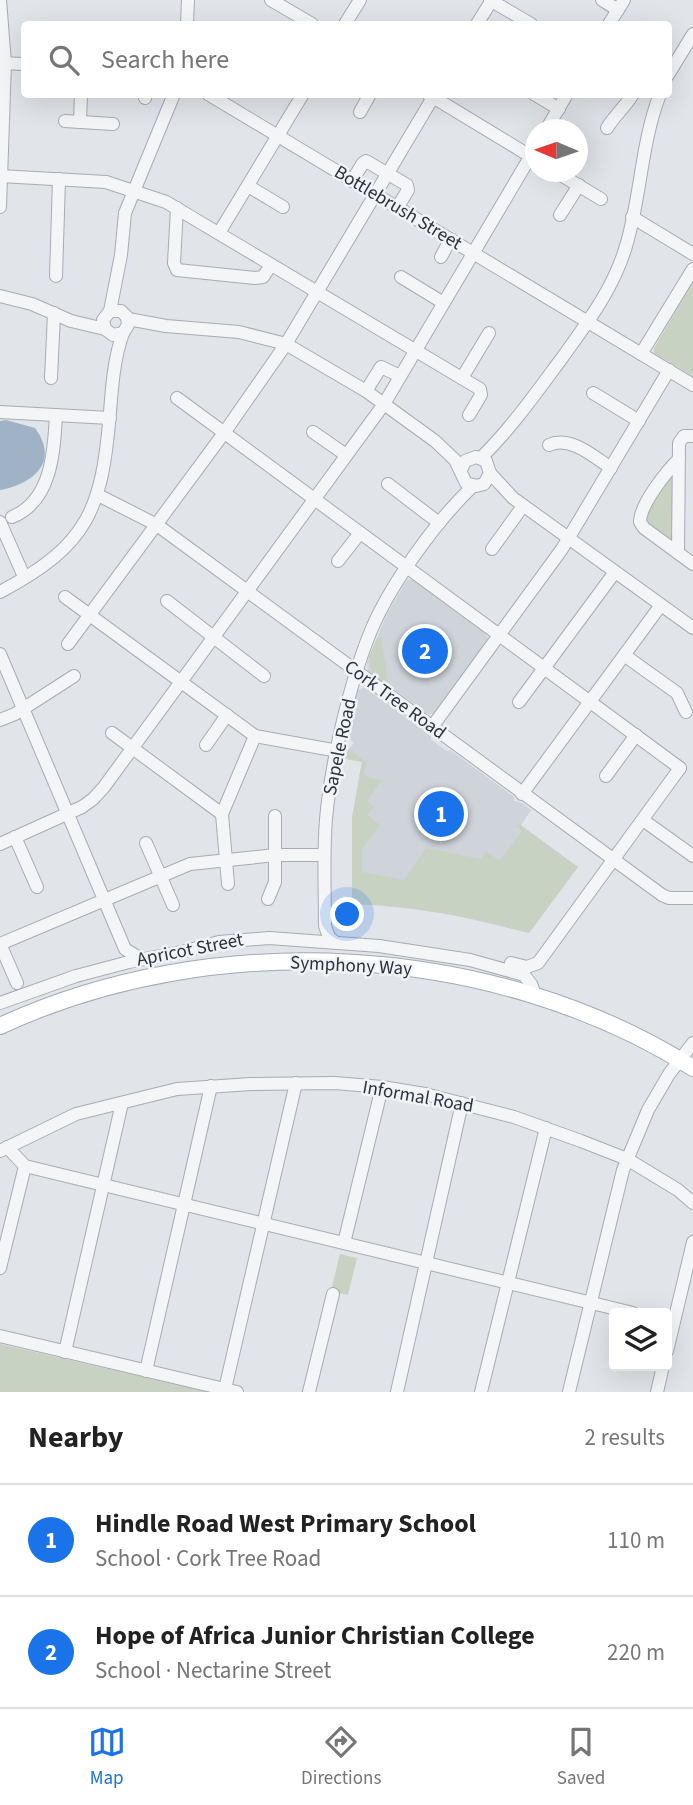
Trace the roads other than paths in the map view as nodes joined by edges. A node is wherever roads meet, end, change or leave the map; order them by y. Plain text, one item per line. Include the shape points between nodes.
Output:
1 (0, 0) edge
2 (188, 0) edge
3 (271, 0) edge
4 (360, 0) edge
5 (491, 0) edge
6 (602, 0) edge
7 (621, 5) edge
8 (187, 21) edge
9 (307, 21) edge
10 (347, 21) edge
11 (479, 21) edge
12 (526, 21) edge
13 (611, 21) edge
14 (693, 34) edge
15 (3, 63) edge
16 (21, 64) edge
17 (672, 68) edge
18 (81, 98) edge
19 (172, 98) edge
20 (215, 98) edge
21 (301, 98) edge
22 (368, 98) edge
23 (431, 98) edge
24 (436, 98) edge
25 (541, 98) edge
26 (565, 98) edge
27 (630, 98) edge
28 (655, 98) edge
29 (559, 109) junction
30 (360, 112) dead end
31 (553, 119) edge
32 (65, 121) dead end
33 (80, 122) junction
34 (113, 124) dead end
35 (607, 128) dead end
36 (278, 136) junction
37 (525, 149) edge
38 (525, 168) edge
39 (388, 174) junction
40 (1, 176) edge
41 (59, 179) junction
42 (352, 181) junction
43 (574, 182) edge
44 (579, 185) junction
45 (248, 186) junction
46 (133, 190) junction
47 (376, 195) junction
48 (601, 199) dead end
49 (0, 207) edge
50 (283, 207) dead end
51 (177, 208) junction
52 (397, 208) junction
53 (560, 215) dead end
54 (632, 218) junction
55 (219, 233) junction
56 (450, 240) junction
57 (472, 253) junction
58 (693, 254) edge
59 (121, 256) junction
60 (441, 257) dead end
61 (271, 265) junction
62 (693, 269) edge
63 (56, 276) dead end
64 (401, 277) dead end
65 (317, 292) junction
66 (0, 296) edge
67 (442, 302) junction
68 (108, 313) junction
69 (58, 315) junction
70 (587, 322) junction
71 (125, 324) junction
72 (106, 330) junction
73 (489, 333) dead end
74 (286, 344) junction
75 (415, 350) junction
76 (641, 354) junction
77 (669, 370) junction
78 (400, 376) junction
79 (51, 378) dead end
80 (113, 378) junction
81 (462, 378) junction
82 (693, 385) edge
83 (366, 391) junction
84 (593, 393) dead end
85 (177, 398) dead end
86 (384, 404) junction
87 (0, 412) edge
88 (56, 415) junction
89 (469, 415) dead end
90 (110, 418) junction
91 (639, 421) junction
92 (313, 432) dead end
93 (224, 433) junction
94 (693, 436) edge
95 (435, 441) junction
96 (550, 445) dead end
97 (346, 455) junction
98 (679, 459) junction
99 (483, 464) junction
100 (611, 468) junction
101 (461, 473) junction
102 (388, 484) dead end
103 (476, 486) junction
104 (98, 495) junction
105 (314, 499) junction
106 (518, 502) junction
107 (448, 509) junction
108 (6, 519) edge
109 (439, 523) junction
110 (157, 525) junction
111 (360, 533) junction
112 (568, 539) junction
113 (492, 549) dead end
114 (678, 553) junction
115 (338, 561) dead end
116 (693, 564) edge
117 (408, 568) junction
118 (22, 572) dead end
119 (615, 572) junction
120 (247, 591) junction
121 (0, 592) edge
122 (65, 597) dead end
123 (167, 601) dead end
124 (661, 605) junction
125 (90, 616) junction
126 (693, 628) edge
127 (500, 635) junction
128 (213, 636) junction
129 (68, 644) dead end
130 (0, 654) edge
131 (624, 655) junction
132 (545, 668) junction
133 (357, 672) junction
134 (74, 676) dead end
135 (264, 676) dead end
136 (180, 681) junction
137 (519, 702) dead end
138 (589, 702) junction
139 (23, 709) junction
140 (686, 712) dead end
141 (227, 715) junction
142 (0, 720) edge
143 (432, 727) junction
144 (112, 733) dead end
145 (636, 735) junction
146 (255, 736) junction
147 (205, 745) dead end
148 (131, 748) junction
149 (338, 751) junction
150 (686, 768) edge
151 (606, 776) dead end
152 (522, 794) junction
153 (69, 814) junction
154 (222, 814) junction
155 (275, 816) dead end
156 (643, 820) junction
157 (15, 837) junction
158 (146, 842) dead end
159 (0, 844) edge
160 (276, 855) junction
161 (324, 855) junction
162 (693, 856) edge
163 (225, 859) junction
164 (613, 860) junction
165 (160, 876) junction
166 (228, 884) dead end
167 (37, 887) dead end
168 (693, 898) edge
169 (105, 900) junction
170 (268, 900) dead end
171 (173, 905) dead end
172 (325, 926) junction
173 (312, 943) junction
174 (336, 943) junction
175 (0, 944) edge
176 (125, 948) junction
177 (141, 959) junction
178 (470, 960) junction
179 (115, 965) junction
180 (17, 983) dead end
181 (536, 997) junction
182 (0, 1003) edge
183 (0, 1026) edge
184 (693, 1043) edge
185 (687, 1064) edge
186 (296, 1083) junction
187 (211, 1086) junction
188 (382, 1087) junction
189 (122, 1103) junction
190 (462, 1104) junction
191 (546, 1128) junction
192 (4, 1149) edge
193 (627, 1159) junction
194 (24, 1166) junction
195 (103, 1185) junction
196 (693, 1203) edge
197 (184, 1205) junction
198 (263, 1224) junction
199 (693, 1242) edge
200 (344, 1243) junction
201 (426, 1263) junction
202 (0, 1268) edge
203 (508, 1283) junction
204 (333, 1294) dead end
205 (591, 1303) junction
206 (612, 1308) edge
207 (672, 1315) edge
208 (0, 1336) edge
209 (65, 1352) junction
210 (146, 1371) junction
211 (662, 1371) edge
212 (231, 1391) edge
213 (309, 1392) edge
214 (397, 1392) edge
215 (481, 1392) edge
216 (569, 1392) edge
217 (657, 1392) edge

1 - 15 street
2 - 8 street
3 - 9 street
4 - 10 street
5 - 11 street
5 - 12 street
6 - 7 street
7 - 13 street
14 - 17 street
15 - 16 street
15 - 40 street
18 - 33 street
19 - 46 street
20 - 36 street, Bottlebrush Street
21 - 36 street
22 - 30 street
23 - 39 street
24 - 37 street
25 - 29 street
26 - 29 street
27 - 35 street
28 - 54 street
29 - 31 street
32 - 33 street
33 - 34 street
36 - 42 street, Bottlebrush Street
36 - 45 street
38 - 57 street
39 - 42 street via 366,161
39 - 47 street
39 - 52 street via 408,187
40 - 41 street
40 - 49 street
41 - 46 street via 106,182
41 - 63 street
42 - 47 street, Bottlebrush Street
43 - 44 street
44 - 48 street
44 - 53 street
45 - 50 street
45 - 55 street
46 - 51 street
46 - 59 street
47 - 52 street, Bottlebrush Street
47 - 65 street
51 - 55 street
51 - 61 street via 177,270 255,278 265,275
52 - 56 street, Bottlebrush Street
54 - 58 street
54 - 70 street via 615,275
55 - 61 street
56 - 57 street, Bottlebrush Street
56 - 60 street
57 - 67 street
57 - 70 street, Bottlebrush Street
59 - 68 street
59 - 71 street
61 - 65 street
62 - 76 street
64 - 67 street
65 - 74 street
65 - 75 street
66 - 69 street
67 - 75 street
68 - 69 street
68 - 71 street via 117,310
68 - 72 street via 103,323
69 - 72 street
69 - 79 street
70 - 76 street, Bottlebrush Street
70 - 99 street
71 - 72 street via 113,335
71 - 74 street via 239,332
71 - 80 street
72 - 80 street
73 - 81 street
74 - 83 street
74 - 93 street
75 - 78 street
75 - 81 street
76 - 77 street, Bottlebrush Street
77 - 82 street, Bottlebrush Street
77 - 91 street
78 - 83 street via 381,367
78 - 86 street
80 - 90 street
81 - 89 street via 482,391
83 - 86 street
84 - 91 street
85 - 93 street
86 - 95 street
86 - 97 street
87 - 88 street
88 - 90 street
88 - 108 street via 47,478 32,504
90 - 104 street
91 - 100 street
92 - 97 street
93 - 105 street
93 - 110 street
94 - 98 street via 682,438
95 - 99 street
95 - 101 street via 455,460
96 - 100 street via 569,443
97 - 105 street
98 - 114 street
98 - 114 street via 666,472 640,519
99 - 101 street, Sapele Road via 465,461
99 - 103 street, Sapele Road via 487,481
99 - 106 street
100 - 112 street
101 - 103 street
101 - 107 street, Sapele Road
102 - 109 street
103 - 106 street
103 - 107 street, Sapele Road
104 - 110 street, Cork Tree Road
104 - 121 street via 65,549
105 - 111 street
105 - 120 street
106 - 112 street
106 - 113 street
107 - 109 street, Sapele Road
108 - 118 street
109 - 117 street, Sapele Road
110 - 120 street, Cork Tree Road
110 - 125 street
111 - 115 street
111 - 117 street
112 - 119 street
112 - 127 street
114 - 116 street
117 - 127 street
117 - 133 street, Sapele Road via 376,619
119 - 124 street
119 - 132 street
120 - 128 street
120 - 133 street, Cork Tree Road
122 - 125 street
123 - 128 street
124 - 126 street
124 - 131 street
125 - 129 street
125 - 136 street
127 - 132 street
127 - 143 street
128 - 135 street
128 - 136 street
130 - 139 street
131 - 138 street
131 - 140 street via 680,697
132 - 137 street
132 - 138 street
133 - 143 street, Cork Tree Road
133 - 149 street, Sapele Road
134 - 139 street
136 - 141 street
136 - 148 street
138 - 145 street
138 - 152 street
139 - 142 street
139 - 153 street
141 - 146 street
141 - 147 street
143 - 152 street, Cork Tree Road
144 - 148 street
145 - 150 street
145 - 151 street
146 - 149 street
146 - 154 street
148 - 153 street via 93,799
148 - 154 street
149 - 161 street, Sapele Road
150 - 156 street, Apricot Street
152 - 164 street, Cork Tree Road
153 - 157 street
153 - 169 street
154 - 163 street
155 - 160 street
156 - 162 street
156 - 164 street, Apricot Street
157 - 159 street
157 - 167 street
158 - 165 street
160 - 161 street
160 - 163 street
160 - 170 street via 275,886
161 - 172 street, Sapele Road
163 - 165 street via 190,864
163 - 166 street
164 - 168 street, Cork Tree Road via 662,895
164 - 178 street, Apricot Street via 538,962 527,967 485,956
165 - 169 street
165 - 171 street
169 - 175 street
169 - 176 street
172 - 173 street
172 - 174 street
173 - 174 street, Apricot Street
173 - 177 street, Apricot Street via 234,939
174 - 178 street, Apricot Street
175 - 180 street
176 - 177 street
176 - 179 street
177 - 179 street, Apricot Street
178 - 181 street, Apricot Street via 524,975
179 - 182 street, Apricot Street
181 - 183 main road, Symphony Way via 414,969 272,962 132,981 59,1001
181 - 185 main road, Symphony Way via 610,1024
184 - 185 street
185 - 193 street via 669,1074
186 - 187 street, Informal Road
186 - 188 street, Informal Road
186 - 198 street
187 - 189 street, Informal Road
187 - 197 street
188 - 190 street, Informal Road
188 - 200 street
189 - 192 street, Informal Road via 76,1114
189 - 195 street
190 - 191 street, Informal Road
190 - 201 street
191 - 193 street, Informal Road
191 - 203 street
192 - 194 street, Informal Road
193 - 196 street, Informal Road
193 - 205 street
194 - 195 street
194 - 202 street
195 - 197 street
195 - 209 street
197 - 198 street
197 - 210 street
198 - 200 street
198 - 212 street
199 - 207 street
200 - 201 street
201 - 203 street
201 - 214 street
203 - 205 street
203 - 215 street
204 - 213 street
205 - 206 street
205 - 216 street
208 - 209 street
209 - 210 street
210 - 212 street
211 - 217 street

